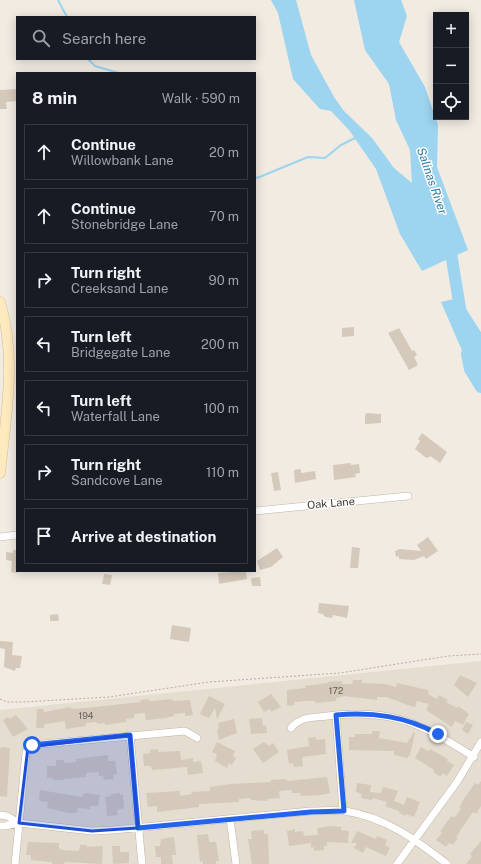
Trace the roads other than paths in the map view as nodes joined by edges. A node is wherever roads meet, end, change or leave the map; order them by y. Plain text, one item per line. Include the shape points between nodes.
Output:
1 (0, 302) edge
2 (0, 473) edge
3 (408, 496) dead end
4 (256, 511) edge
5 (16, 535) edge
6 (0, 537) edge
7 (336, 715) junction
8 (291, 728) dead end
9 (130, 735) junction
10 (197, 738) dead end
11 (481, 742) edge
12 (474, 757) junction
13 (344, 811) junction
14 (0, 815) edge
15 (230, 819) junction
16 (19, 823) junction
17 (0, 826) edge
18 (138, 828) junction
19 (416, 840) junction
20 (15, 864) edge
21 (142, 864) edge
22 (236, 864) edge
23 (397, 864) edge
24 (447, 864) edge

1 - 2 main road via 6,330 10,381
3 - 4 street, Oak Lane
5 - 6 street
7 - 8 street via 298,720
7 - 12 street via 371,713 395,716 428,728
7 - 13 street
9 - 10 street via 184,731
9 - 16 street via 28,747
9 - 18 street
11 - 12 street
12 - 19 street
13 - 15 street
13 - 19 street via 372,817
14 - 16 street
15 - 18 street
15 - 22 street
16 - 17 street
16 - 18 street via 92,831
16 - 20 street
18 - 21 street
19 - 23 street
19 - 24 street

